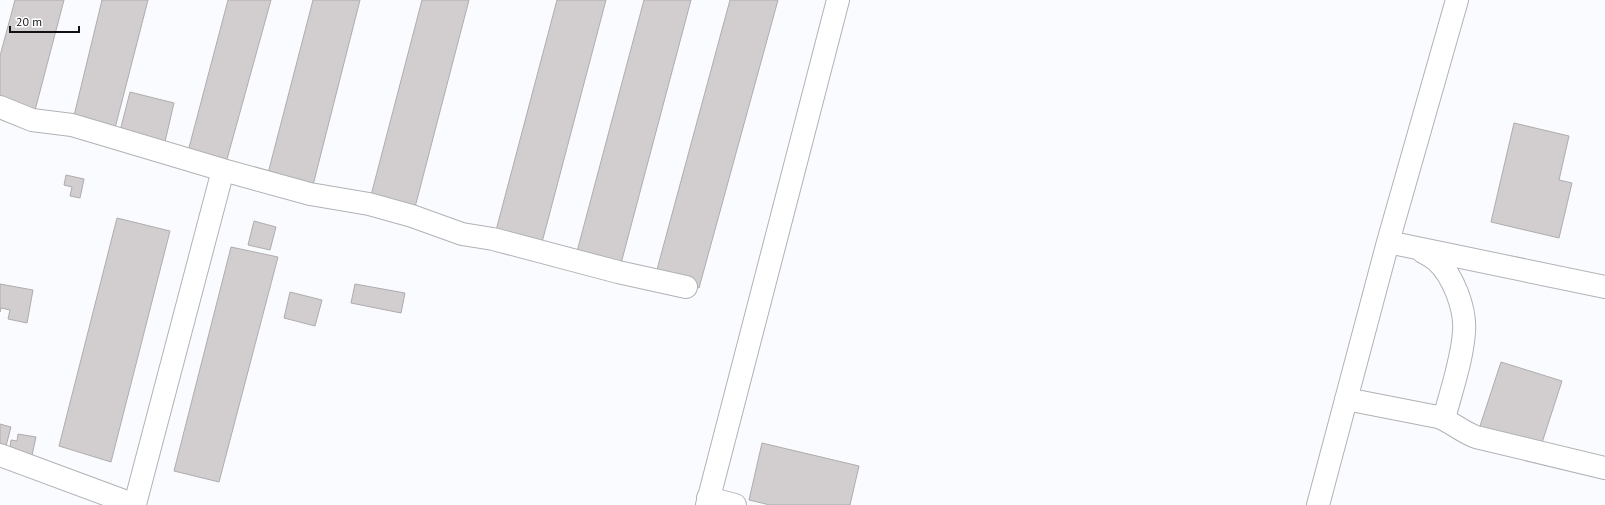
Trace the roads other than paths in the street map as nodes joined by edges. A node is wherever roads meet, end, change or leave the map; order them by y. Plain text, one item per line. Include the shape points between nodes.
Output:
1 (838, 0) edge
2 (1457, 0) edge
3 (0, 107) edge
4 (223, 170) junction
5 (1388, 242) junction
6 (1420, 250) junction
7 (686, 287) dead end
8 (1605, 287) edge
9 (1346, 399) junction
10 (1444, 419) junction
11 (0, 455) edge
12 (1605, 468) edge
13 (708, 502) edge
14 (135, 505) edge
15 (736, 505) edge
16 (1318, 505) edge

1 - 13 street
2 - 5 street
3 - 4 street via 32,120 72,125
4 - 7 street via 310,194 369,204 462,234 493,239
4 - 14 street
5 - 6 street
5 - 9 street
6 - 8 street
6 - 10 street via 1436,260 1448,275 1463,311 1465,331 1462,350
9 - 10 street
9 - 16 street
10 - 12 street via 1476,437
11 - 14 street
13 - 15 street

